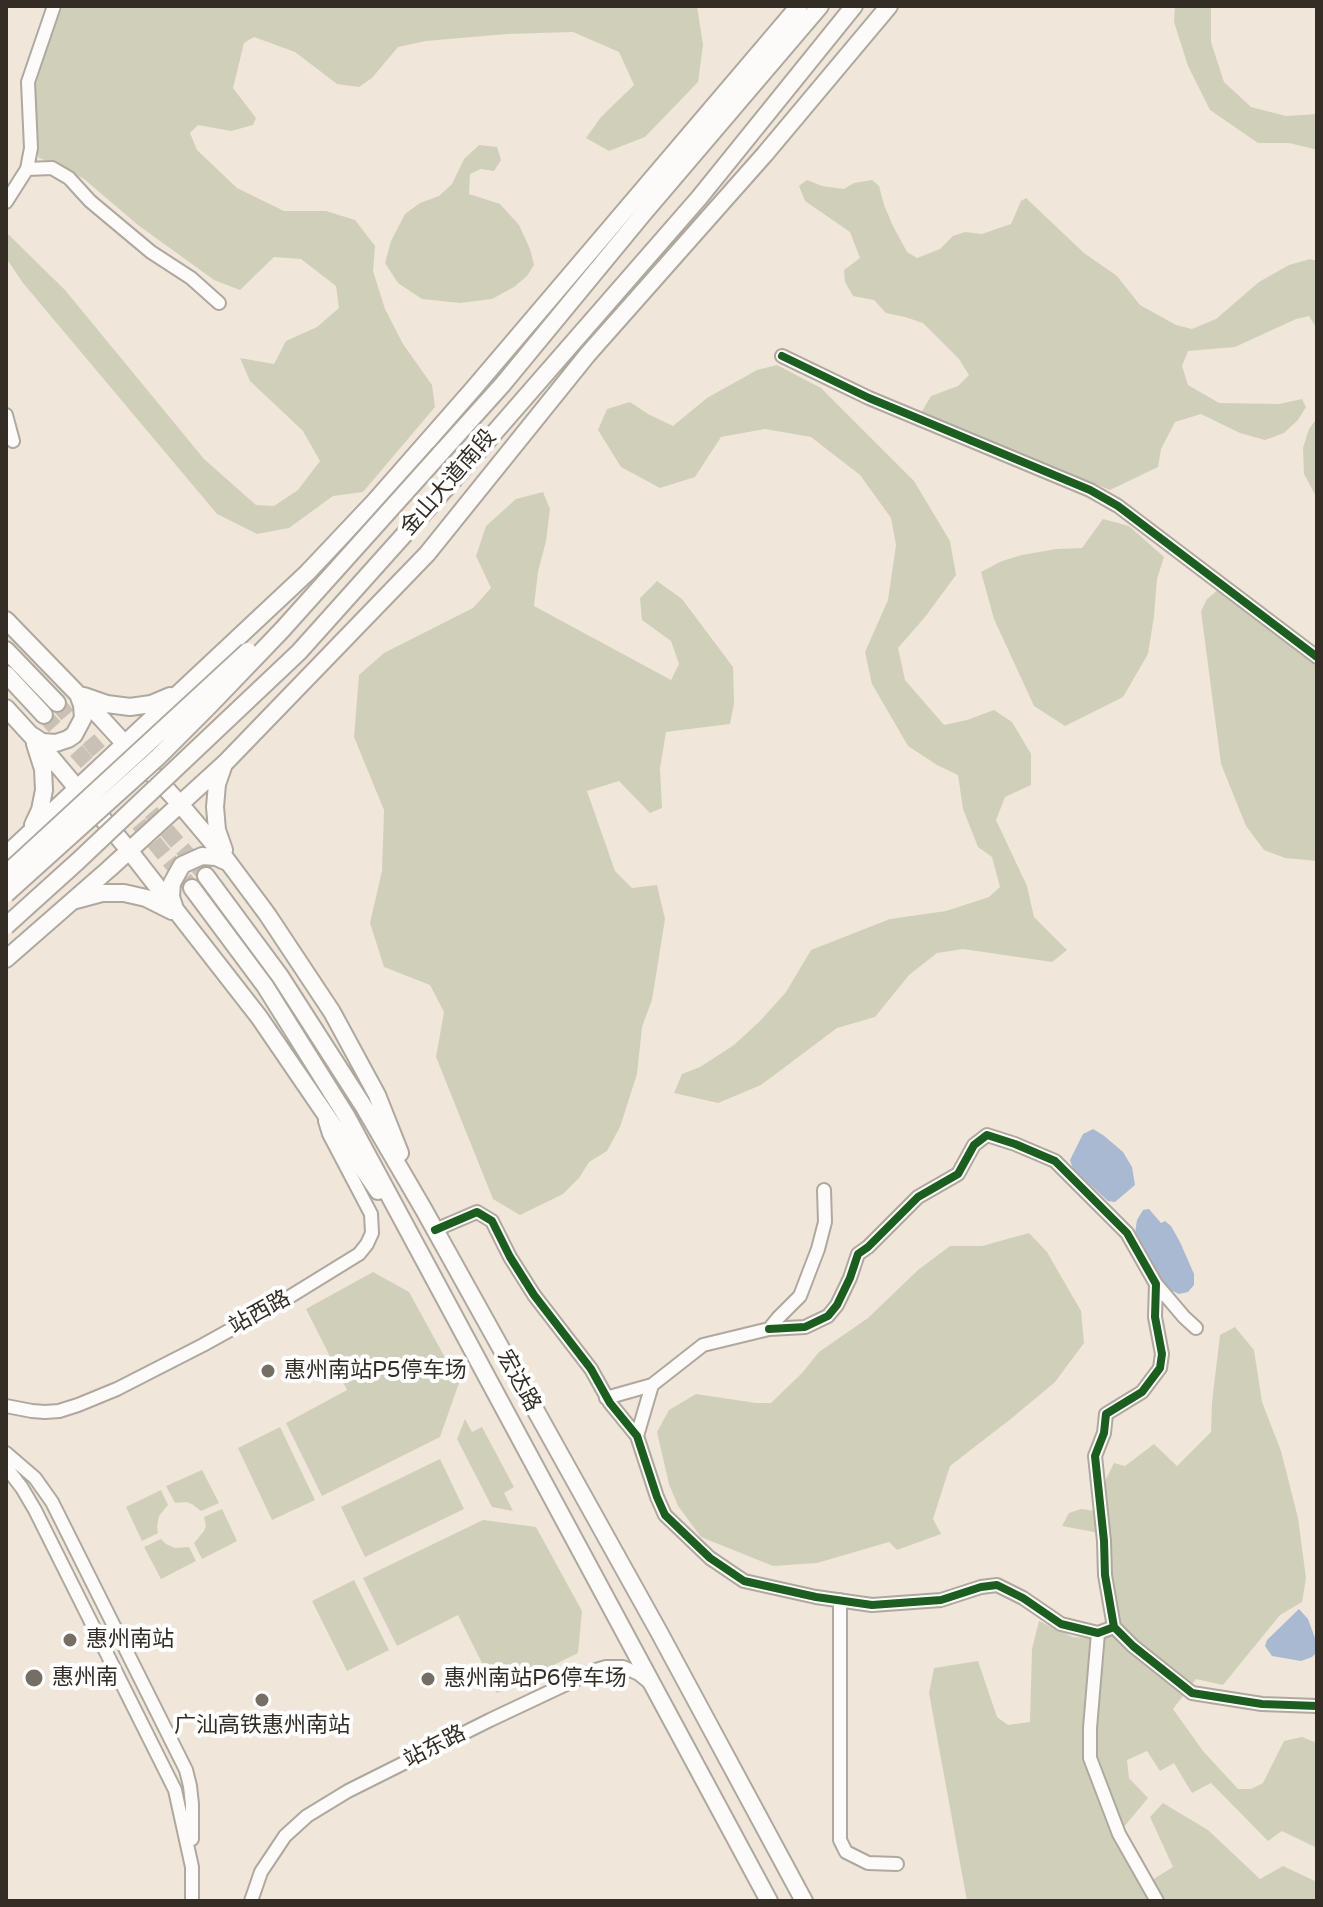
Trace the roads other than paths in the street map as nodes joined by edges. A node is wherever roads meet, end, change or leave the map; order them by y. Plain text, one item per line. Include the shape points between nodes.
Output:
1 (54, 6) edge
2 (799, 6) edge
3 (820, 6) edge
4 (854, 6) edge
5 (889, 6) edge
6 (27, 169) junction
7 (6, 202) edge
8 (643, 214) junction
9 (666, 237) junction
10 (548, 301) junction
11 (219, 303) dead end
12 (588, 354) junction
13 (782, 356) dead end
14 (6, 415) edge
15 (13, 441) dead end
16 (318, 589) junction
17 (6, 620) edge
18 (6, 650) edge
19 (1317, 657) edge
20 (6, 674) edge
21 (188, 684) junction
22 (76, 693) junction
23 (6, 708) edge
24 (30, 733) junction
25 (124, 744) junction
26 (225, 763) junction
27 (77, 788) junction
28 (180, 804) junction
29 (26, 837) junction
30 (128, 849) junction
31 (6, 855) edge
32 (232, 868) junction
33 (6, 874) edge
34 (206, 876) tunnel mouth
35 (192, 888) tunnel mouth
36 (6, 894) edge
37 (71, 902) junction
38 (180, 915) junction
39 (6, 926) edge
40 (6, 959) edge
41 (319, 1107) junction
42 (824, 1190) dead end
43 (424, 1210) junction
44 (404, 1221) junction
45 (435, 1230) junction
46 (1156, 1284) junction
47 (1196, 1328) dead end
48 (769, 1329) junction
49 (652, 1385) junction
50 (606, 1398) junction
51 (6, 1406) edge
52 (637, 1436) junction
53 (6, 1453) edge
54 (6, 1467) edge
55 (840, 1600) junction
56 (1114, 1627) junction
57 (1098, 1633) junction
58 (657, 1692) junction
59 (1317, 1706) edge
60 (897, 1864) dead end
61 (192, 1867) junction
62 (192, 1901) edge
63 (251, 1901) edge
64 (769, 1901) edge
65 (804, 1901) edge
66 (1157, 1901) edge

1 - 6 street via 28,82
2 - 10 main road
3 - 8 main road, 金山大道南段
4 - 9 main road, 金山大道南段
5 - 12 main road
6 - 7 street
6 - 11 street via 52,168 69,178 151,252
8 - 10 main road
8 - 16 main road, 金山大道南段, bridge via 503,384
9 - 12 main road
9 - 39 main road, 金山大道南段, bridge via 299,652
10 - 21 main road via 375,501
12 - 26 main road via 427,554
13 - 19 street via 1090,490
14 - 15 street
16 - 33 main road, bridge
16 - 36 main road, 金山大道南段, bridge via 158,757
17 - 22 main road
18 - 20 main road via 50,709
21 - 22 main road via 161,700 130,707
21 - 25 main road
22 - 24 main road via 83,718 74,735 49,743
22 - 25 main road
23 - 24 main road
24 - 27 main road
24 - 29 main road via 41,759 44,790
25 - 27 main road
25 - 28 main road
26 - 28 main road
26 - 32 main road via 217,784 215,818
27 - 29 main road
27 - 30 main road
28 - 30 main road
28 - 32 main road
29 - 31 main road
30 - 37 main road
30 - 38 main road
32 - 38 main road via 209,855 182,865 171,897
32 - 43 main road via 332,1012 377,1095
34 - 43 main road, 宏达路 via 280,976
35 - 44 main road, 宏达路 via 265,986
37 - 38 main road via 102,893 135,894
37 - 40 main road
38 - 41 main road via 259,1017
41 - 44 main road
41 - 51 street, 站西路 via 371,1214 370,1239 359,1254 217,1337 104,1394 59,1411
42 - 48 street via 825,1222 800,1296
43 - 45 main road, 宏达路
44 - 58 main road, 宏达路
45 - 50 street via 477,1212 492,1221 534,1295 591,1369
45 - 65 main road, 宏达路
46 - 47 street
46 - 48 street via 1127,1233 1055,1161 987,1135 974,1145 958,1174 918,1197 858,1254 828,1316 805,1327
46 - 56 street via 1160,1368 1142,1392 1106,1414 1095,1456
48 - 49 street via 703,1345
49 - 50 street
49 - 52 street
50 - 52 street
52 - 55 street via 665,1515 710,1558 744,1581
53 - 61 street via 35,1478 52,1502 186,1770
54 - 61 street via 35,1510 175,1790
55 - 57 street via 872,1605 941,1600 997,1585 1061,1624
55 - 60 street via 840,1840 846,1852 868,1863
56 - 57 street
56 - 59 street via 1192,1693
57 - 66 street via 1090,1758 1119,1834
58 - 63 street, 站东路 via 639,1674 606,1667 355,1787 285,1836 261,1872
58 - 64 main road, 宏达路
61 - 62 street

